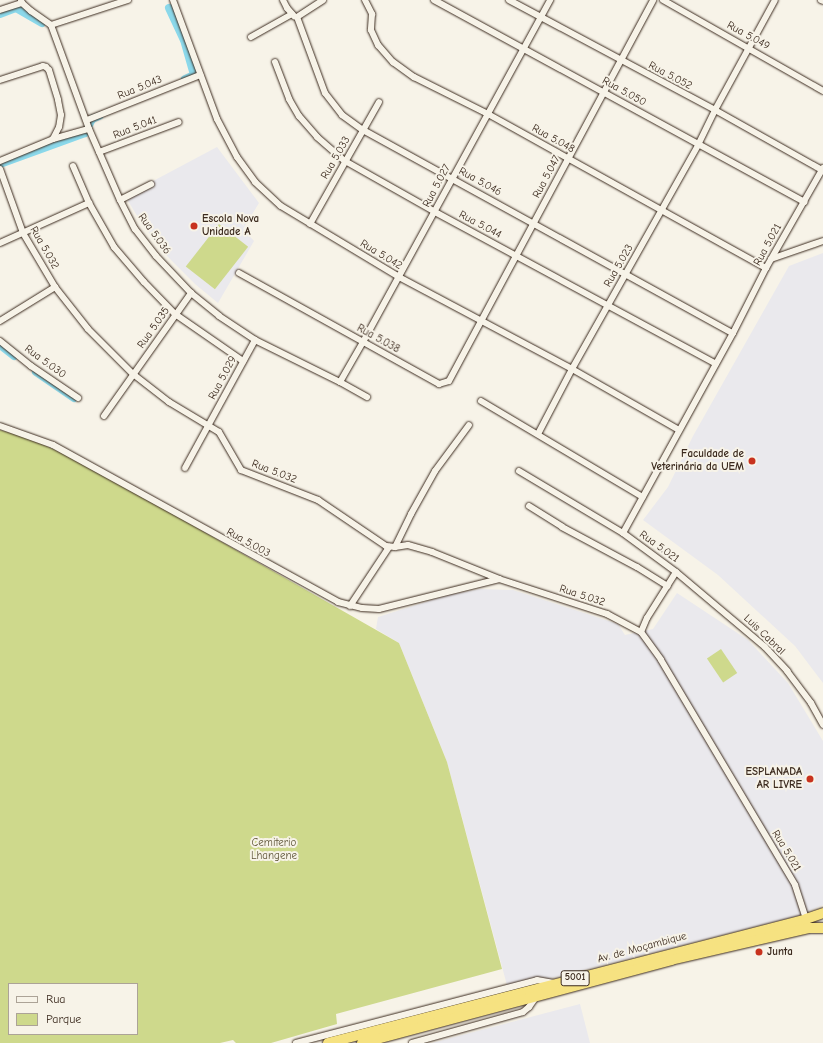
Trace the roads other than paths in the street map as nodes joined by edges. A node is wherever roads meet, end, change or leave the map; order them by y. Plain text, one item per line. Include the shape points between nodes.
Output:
1 (127, 0) edge
2 (173, 0) edge
3 (283, 0) edge
4 (323, 0) edge
5 (365, 0) edge
6 (434, 0) edge
7 (509, 0) edge
8 (550, 0) edge
9 (653, 0) edge
10 (663, 0) edge
11 (775, 0) edge
12 (22, 2) edge
13 (0, 10) edge
14 (295, 16) junction
15 (541, 18) junction
16 (51, 25) junction
17 (251, 37) dead end
18 (524, 48) junction
19 (748, 48) junction
20 (621, 61) junction
21 (275, 62) dead end
22 (200, 75) junction
23 (0, 80) edge
24 (823, 91) edge
25 (604, 93) junction
26 (379, 102) dead end
27 (715, 110) junction
28 (488, 114) junction
29 (87, 120) junction
30 (179, 122) dead end
31 (89, 129) junction
32 (363, 130) junction
33 (54, 139) junction
34 (698, 145) junction
35 (99, 152) junction
36 (569, 159) junction
37 (0, 161) edge
38 (345, 161) junction
39 (73, 166) dead end
40 (0, 169) edge
41 (822, 169) edge
42 (452, 178) junction
43 (151, 184) dead end
44 (120, 200) junction
45 (804, 202) junction
46 (89, 203) junction
47 (663, 209) junction
48 (435, 212) junction
49 (310, 224) junction
50 (534, 224) junction
51 (23, 233) junction
52 (823, 241) edge
53 (0, 243) edge
54 (516, 255) junction
55 (771, 259) junction
56 (766, 268) junction
57 (239, 273) dead end
58 (626, 275) junction
59 (399, 277) junction
60 (55, 288) junction
61 (191, 293) junction
62 (608, 304) junction
63 (175, 314) junction
64 (0, 321) edge
65 (481, 322) junction
66 (733, 333) junction
67 (255, 340) junction
68 (0, 342) edge
69 (363, 342) junction
70 (243, 361) junction
71 (716, 364) junction
72 (572, 369) junction
73 (133, 374) junction
74 (340, 382) junction
75 (367, 397) dead end
76 (78, 398) dead end
77 (481, 401) dead end
78 (104, 416) dead end
79 (469, 425) dead end
80 (0, 426) edge
81 (209, 426) junction
82 (679, 430) junction
83 (538, 434) junction
84 (185, 468) dead end
85 (519, 471) dead end
86 (643, 497) junction
87 (529, 506) dead end
88 (623, 533) junction
89 (392, 547) junction
90 (676, 572) junction
91 (499, 579) junction
92 (667, 586) junction
93 (350, 606) junction
94 (641, 632) junction
95 (823, 725) edge
96 (823, 913) edge
97 (806, 919) junction
98 (823, 928) edge
99 (556, 983) junction
100 (536, 997) junction
101 (296, 1043) edge
102 (328, 1043) edge
103 (362, 1043) edge
104 (412, 1043) edge

1 - 16 street
2 - 22 street, Rua 5.042
3 - 14 street, Rua 5.046
4 - 14 street
5 - 28 street, Rua 5.048 via 372,14 371,30 378,45 393,62 414,77
6 - 18 street, Rua 5.050
7 - 15 street, Rua 5.052
8 - 15 street, Rua 5.027
9 - 20 street, Rua 5.047
10 - 19 street, Rua 5.049
11 - 19 street, Rua 5.023
12 - 13 street
12 - 16 street
14 - 17 street
14 - 32 street, Rua 5.046 via 325,93 342,115
15 - 18 street, Rua 5.027
15 - 20 street, Rua 5.052
16 - 29 street, Rua 5.036
18 - 25 street, Rua 5.050
18 - 28 street, Rua 5.027
19 - 24 street, Rua 5.049
19 - 27 street, Rua 5.023
20 - 25 street, Rua 5.047
20 - 27 street, Rua 5.052
21 - 38 street, Rua 5.044 via 289,99 299,116 317,137
22 - 29 street, Rua 5.043
22 - 49 street, Rua 5.042 via 217,119 237,157 255,182 281,206
23 - 33 street via 43,66 49,70 61,115
25 - 34 street, Rua 5.050
25 - 36 street, Rua 5.047
26 - 32 street, Rua 5.033
27 - 34 street, Rua 5.023
27 - 41 street, Rua 5.052
28 - 36 street, Rua 5.048
28 - 42 street, Rua 5.027
29 - 31 street, Rua 5.036
30 - 35 street, Rua 5.041
31 - 33 street
31 - 35 street, Rua 5.036
32 - 38 street, Rua 5.033
32 - 42 street, Rua 5.046
33 - 37 street
34 - 45 street, Rua 5.050
34 - 47 street, Rua 5.023
35 - 44 street, Rua 5.036
36 - 47 street, Rua 5.048
36 - 50 street, Rua 5.047
38 - 48 street, Rua 5.044
38 - 49 street, Rua 5.033
39 - 46 street
40 - 51 street, Rua 5.032
41 - 45 street, Rua 5.021
42 - 48 street, Rua 5.027
42 - 50 street, Rua 5.046
43 - 44 street
44 - 61 street, Rua 5.036 via 135,229
45 - 55 street, Rua 5.021
46 - 51 street
46 - 63 street via 114,247
47 - 56 street, Rua 5.048
47 - 58 street, Rua 5.023
48 - 54 street, Rua 5.044
48 - 59 street, Rua 5.027
49 - 59 street, Rua 5.042
50 - 54 street, Rua 5.047
50 - 58 street, Rua 5.046
51 - 53 street
51 - 60 street, Rua 5.032
52 - 55 street
54 - 62 street, Rua 5.044
54 - 65 street, Rua 5.047
55 - 56 street, Rua 5.021
56 - 66 street, Rua 5.021
57 - 69 street, Rua 5.038
58 - 62 street, Rua 5.023
58 - 66 street, Rua 5.046
59 - 65 street, Rua 5.042
59 - 69 street, Rua 5.027
60 - 64 street
60 - 73 street, Rua 5.032 via 88,329
61 - 63 street, Rua 5.035
61 - 67 street, Rua 5.036
62 - 71 street, Rua 5.044
62 - 72 street, Rua 5.023
63 - 70 street
63 - 73 street, Rua 5.035
65 - 69 street, Rua 5.038 via 449,381 443,384
65 - 72 street, Rua 5.042
66 - 71 street, Rua 5.021
67 - 70 street, Rua 5.029
67 - 74 street, Rua 5.036
68 - 76 street, Rua 5.030
69 - 74 street, Rua 5.027
70 - 81 street, Rua 5.029
71 - 82 street, Rua 5.021
72 - 82 street, Rua 5.042
72 - 83 street, Rua 5.023
73 - 78 street, Rua 5.035
73 - 81 street, Rua 5.032 via 169,402
74 - 75 street, Rua 5.036
77 - 83 street
79 - 89 street via 435,471
80 - 93 street, Rua 5.003 via 53,446 307,587
81 - 84 street, Rua 5.029
81 - 89 street, Rua 5.032 via 219,432 242,470 318,500
82 - 86 street, Rua 5.021
83 - 86 street
85 - 88 street
86 - 88 street, Rua 5.021
87 - 92 street
88 - 90 street, Rua 5.021
89 - 91 street, Rua 5.032 via 418,548
89 - 93 street
90 - 92 street, Rua 5.021
90 - 95 street, Luis Cabral via 765,647 811,703
91 - 93 street, Rua 5.003 via 379,609
91 - 94 street, Rua 5.032 via 607,614
92 - 94 street, Rua 5.021
94 - 97 street, Rua 5.021 via 661,660 795,885
96 - 97 highway, Av. de Moçambique / 5001
97 - 99 highway, Av. de Moçambique / 5001
98 - 100 highway, Av. de Moçambique / 5001 via 808,928 680,958
99 - 101 street via 537,980
99 - 102 highway, Av. de Moçambique / 5001
100 - 103 highway, Av. de Moçambique / 5001
100 - 104 street via 522,1012

